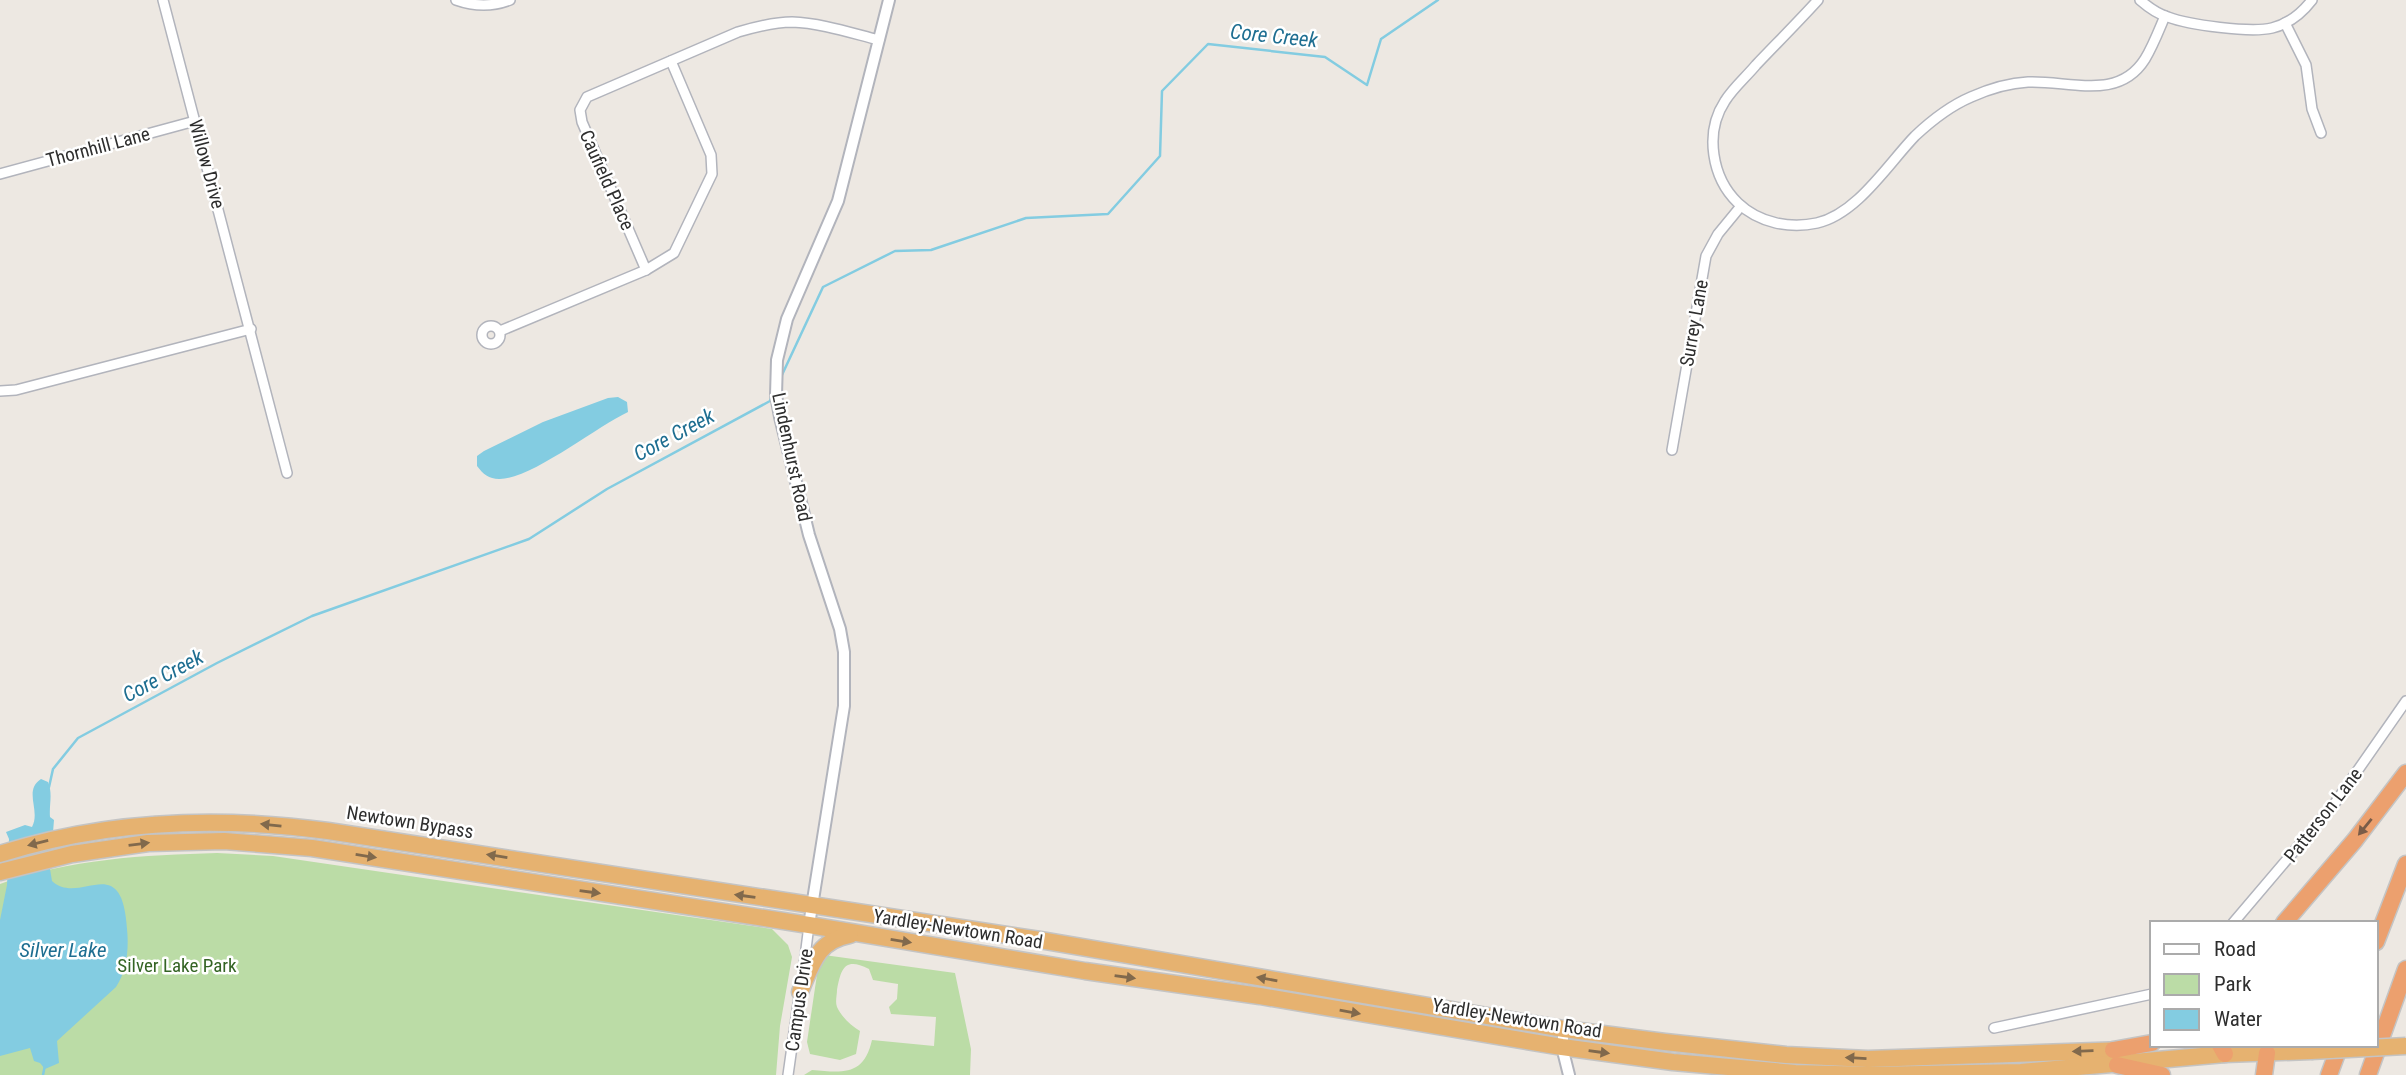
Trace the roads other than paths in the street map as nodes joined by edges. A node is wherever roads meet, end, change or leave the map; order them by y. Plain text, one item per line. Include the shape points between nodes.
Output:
1 (163, 0) edge
2 (456, 0) edge
3 (510, 0) edge
4 (889, 0) edge
5 (1818, 0) edge
6 (2140, 0) edge
7 (2312, 0) edge
8 (2165, 16) junction
9 (2285, 23) junction
10 (879, 40) junction
11 (671, 61) junction
12 (195, 121) junction
13 (2321, 133) dead end
14 (0, 174) edge
15 (1741, 206) junction
16 (646, 271) junction
17 (251, 329) junction
18 (500, 331) dead end
19 (0, 390) edge
20 (1672, 450) dead end
21 (287, 473) dead end
22 (2406, 701) edge
23 (2406, 773) edge
24 (0, 854) edge
25 (2406, 864) edge
26 (0, 872) edge
27 (813, 906) junction
28 (2235, 921) edge
29 (2286, 921) edge
30 (809, 925) junction
31 (857, 934) junction
32 (2378, 937) edge
33 (2404, 974) edge
34 (800, 992) junction
35 (2150, 993) edge
36 (1994, 1028) dead end
37 (1564, 1029) junction
38 (2150, 1044) edge
39 (2406, 1046) edge
40 (1562, 1047) junction
41 (2339, 1047) edge
42 (2378, 1047) edge
43 (2378, 1047) edge
44 (2222, 1050) edge
45 (2267, 1053) junction
46 (2115, 1058) junction
47 (1716, 1066) junction
48 (1950, 1074) edge
49 (788, 1075) edge
50 (1569, 1075) edge
51 (1747, 1075) edge
52 (2162, 1075) edge
53 (2264, 1075) edge
54 (2329, 1075) edge
55 (2368, 1075) edge
56 (2376, 1075) edge

1 - 12 street, Willow Drive
2 - 3 street via 490,5
4 - 10 street, Lindenhurst Road
5 - 15 street via 1721,108 1714,156 1723,184
6 - 8 street
7 - 9 street
8 - 9 street via 2260,30
8 - 15 street via 2144,60 2127,77 2101,87 2020,83 1970,97 1937,117 1852,204 1827,220 1787,225 1763,219
9 - 13 street via 2306,65 2312,109
10 - 11 street, Caufield Place via 790,22 738,32
10 - 27 street, Lindenhurst Road via 838,201 787,319 776,375 776,396 810,535 844,652 844,706
11 - 16 street via 711,155 712,174 674,253
11 - 16 street, Caufield Place via 587,97 580,110
12 - 14 street, Thornhill Lane
12 - 17 street, Willow Drive
15 - 20 street, Surrey Lane via 1706,256
16 - 18 street
17 - 19 street via 16,390
17 - 21 street, Willow Drive
22 - 28 street, Patterson Lane via 2334,803
23 -> 29 highway
27 -> 24 highway, Newtown Bypass via 253,823 154,823 76,834
25 - 32 highway
26 -> 30 highway, Newtown Bypass via 72,854 148,843 259,843
27 - 30 street, Lindenhurst Road
37 -> 27 highway, Yardley-Newtown Road
30 - 31 highway, Yardley-Newtown Road
30 - 34 street, Campus Drive
31 - 34 highway via 830,941 822,948
31 -> 40 highway, Yardley-Newtown Road
33 - 43 highway
33 - 56 highway via 2398,1014
34 - 49 street, Campus Drive
35 - 36 street
37 - 40 street
46 -> 37 highway, Yardley-Newtown Road via 1868,1059 1725,1049
38 - 46 highway
39 - 45 highway, Yardley-Newtown Road, bridge
40 -> 47 highway, Yardley-Newtown Road
40 - 50 street
41 - 54 highway
42 - 55 highway
44 - 45 highway, Yardley-Newtown Road
44 - 46 highway, Yardley-Newtown Road
45 - 53 highway
46 - 48 highway, Yardley-Newtown Road via 2021,1072
46 - 52 highway
47 - 48 highway, Yardley-Newtown Road via 1795,1073
47 - 51 highway

